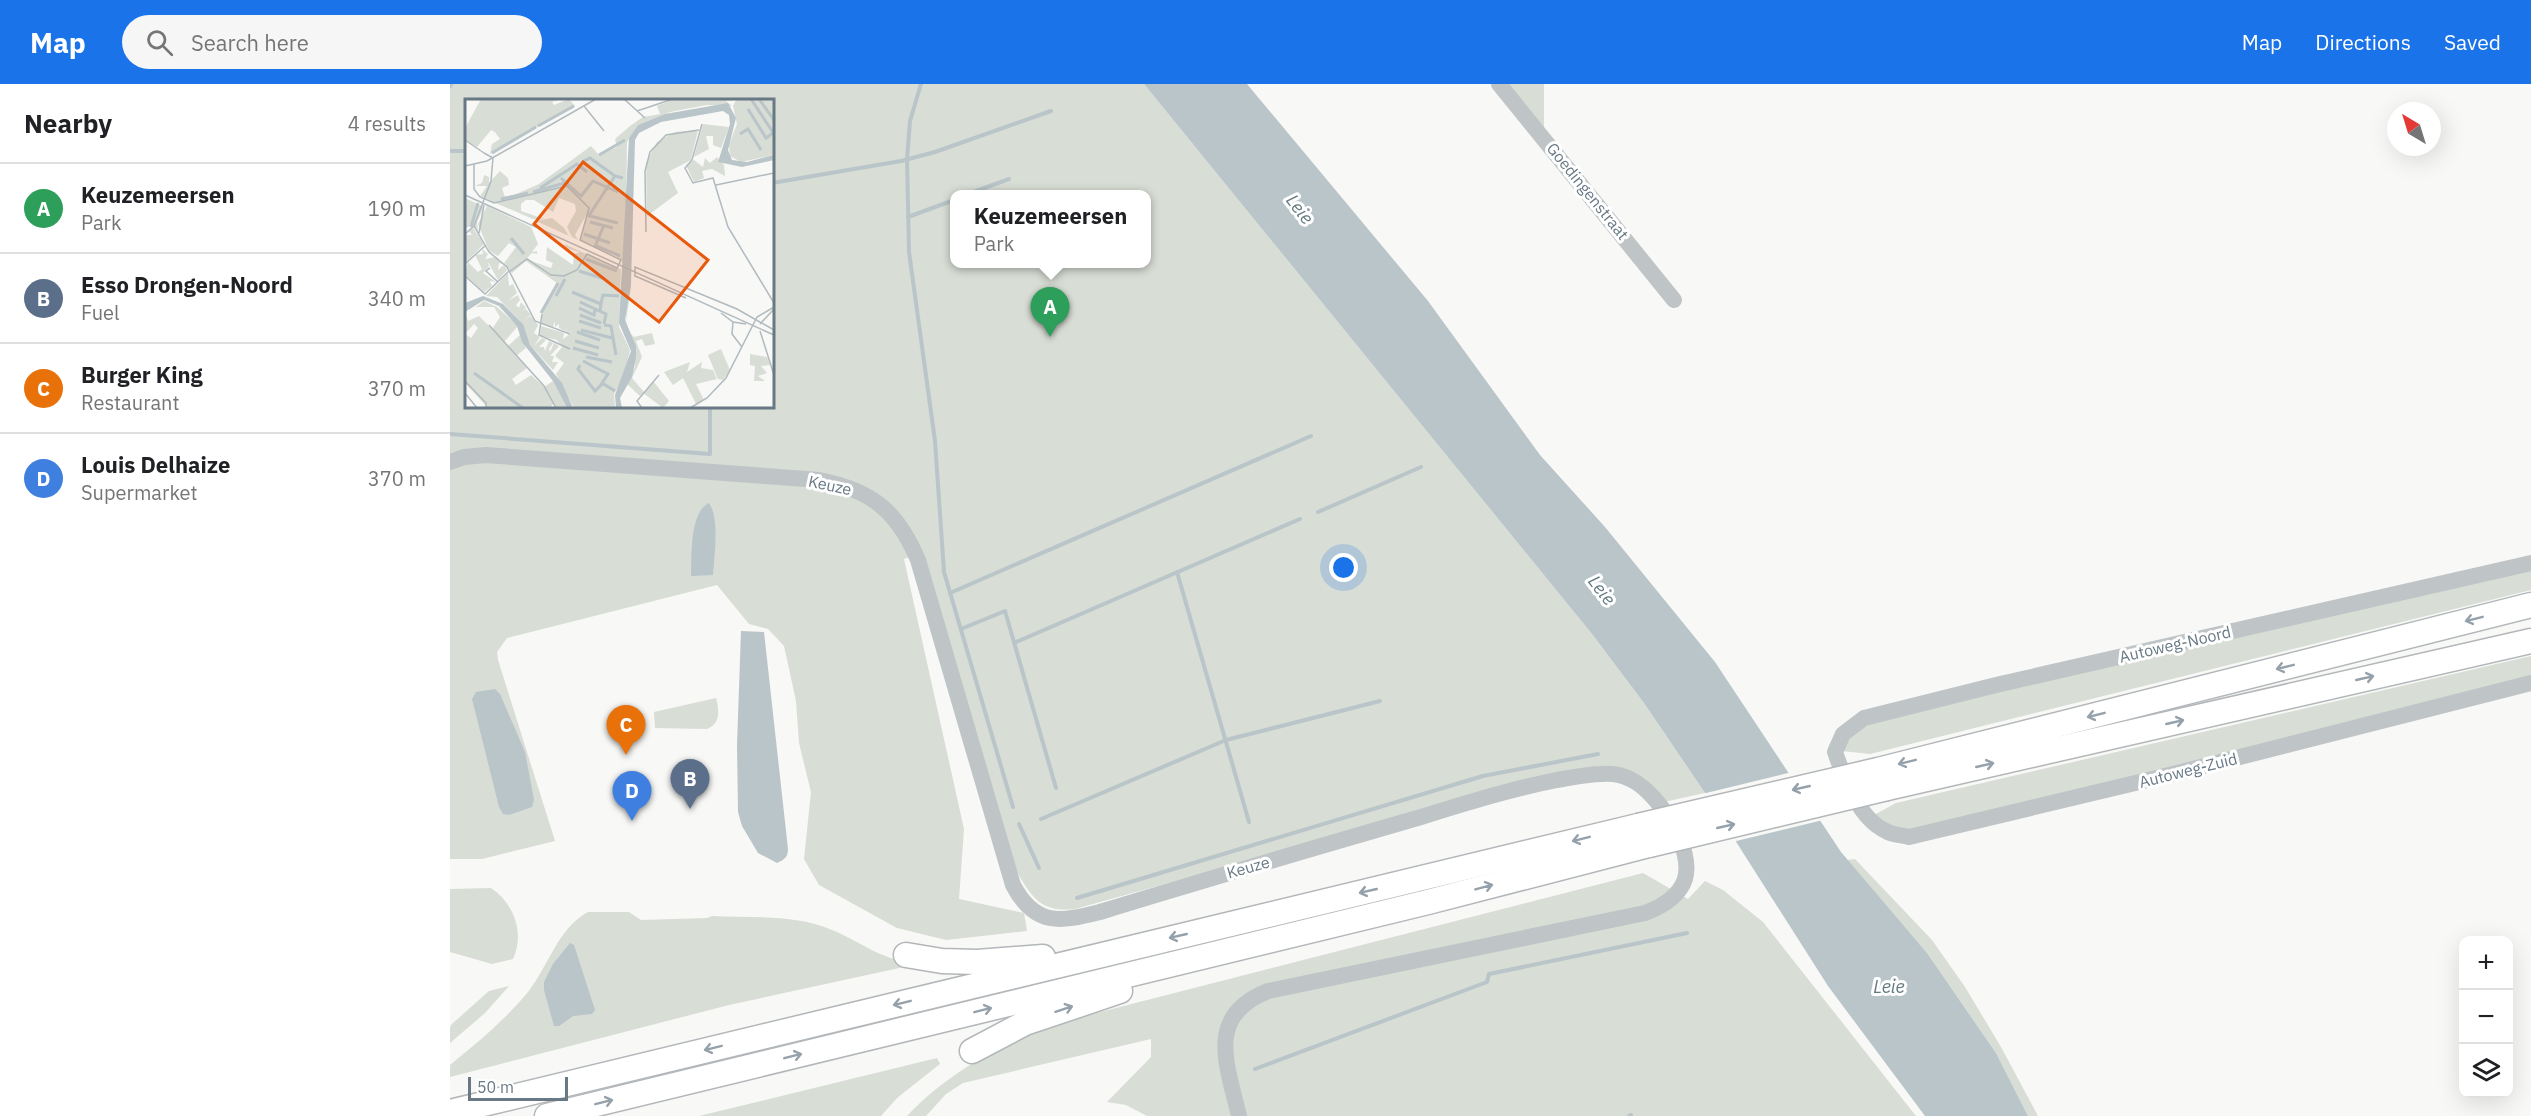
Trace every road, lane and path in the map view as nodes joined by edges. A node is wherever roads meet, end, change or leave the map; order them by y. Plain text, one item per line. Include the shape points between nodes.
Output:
1 (1499, 84) edge
2 (1674, 300) dead end
3 (450, 462) edge
4 (2531, 563) edge
5 (2531, 605) edge
6 (2531, 640) edge
7 (2531, 683) edge
8 (1835, 752) joint
9 (1883, 778) junction
10 (1643, 835) junction
11 (1282, 937) junction
12 (906, 955) dead end
13 (1082, 959) junction
14 (972, 1051) dead end
15 (450, 1112) edge
16 (547, 1116) edge
17 (1239, 1116) edge

1 - 2 street, Goedingenstraat
3 - 17 street, Keuze via 486,455 819,480 865,494 885,508 909,538 918,560 1013,885 1020,898 1041,916 1053,920 1100,912 1496,795 1600,773 1633,780 1674,827 1685,852 1685,879 1673,898 1658,908 1252,997 1239,1008 1225,1035 1224,1049
4 - 8 street, Autoweg-Noord via 1864,718 1843,734
5 -> 9 highway
9 -> 6 highway
7 - 8 street, Autoweg-Zuid via 1909,837 1885,831 1870,819 1857,801
9 - 10 highway, bridge
11 -> 10 highway via 1428,902
10 -> 13 highway
14 -> 11 highway via 1025,1023
16 -> 11 highway
12 - 13 highway via 977,962
13 -> 15 highway

